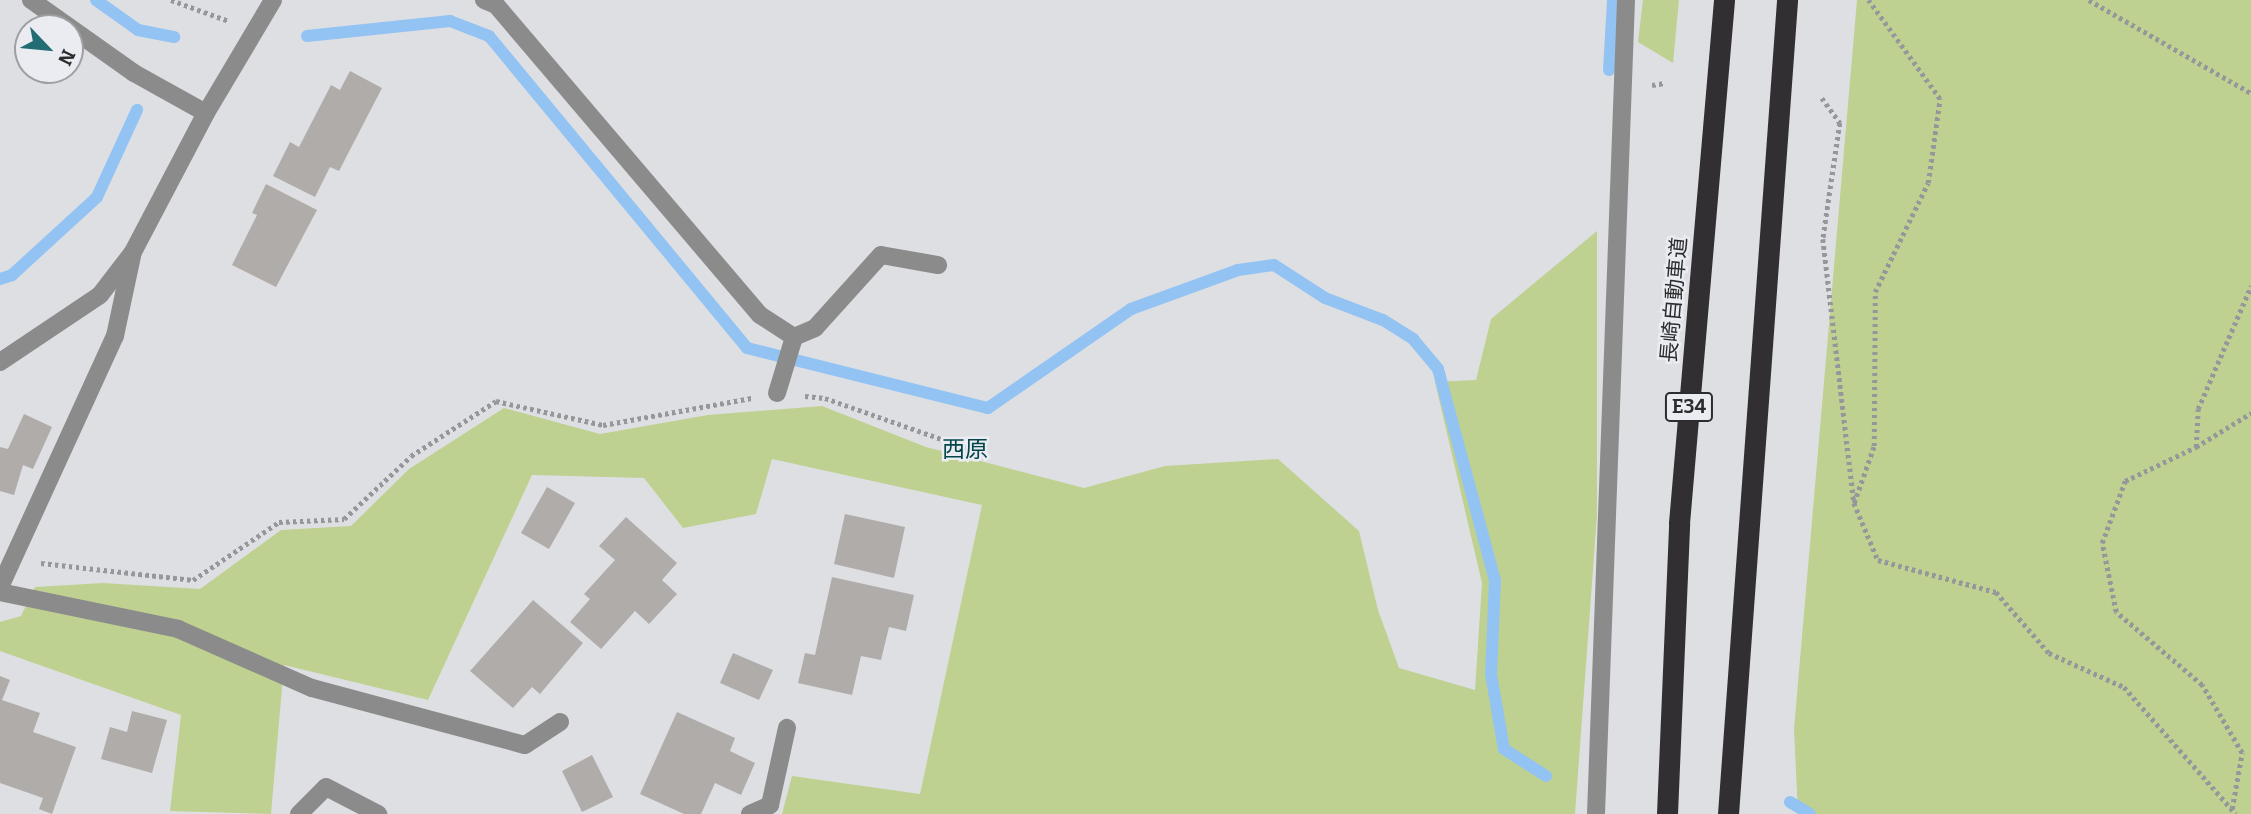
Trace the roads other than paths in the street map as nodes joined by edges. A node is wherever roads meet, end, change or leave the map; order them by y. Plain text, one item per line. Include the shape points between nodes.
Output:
1 (31, 0) edge
2 (274, 0) edge
3 (484, 0) edge
4 (1626, 0) edge
5 (1724, 0) edge
6 (1787, 0) edge
7 (206, 113) junction
8 (133, 253) junction
9 (938, 265) dead end
10 (794, 337) junction
11 (0, 362) edge
12 (777, 393) road end
13 (0, 587) edge
14 (0, 592) edge
15 (560, 722) dead end
16 (787, 728) dead end
17 (299, 814) edge
18 (379, 814) edge
19 (750, 814) edge
20 (1597, 814) edge
21 (1667, 814) edge
22 (1728, 814) edge

1 - 7 street via 134,73
2 - 7 street
3 - 10 street via 496,5 760,315
4 - 20 street
5 - 21 highway, 長崎自動車道 / E34 via 1679,523
6 - 22 highway
7 - 8 street
8 - 11 street via 100,295
8 - 13 street via 114,336
9 - 10 street via 881,255 815,328
10 - 12 street
14 - 15 street via 178,629 312,688 525,745
16 - 19 street via 770,805
17 - 18 street via 326,787

